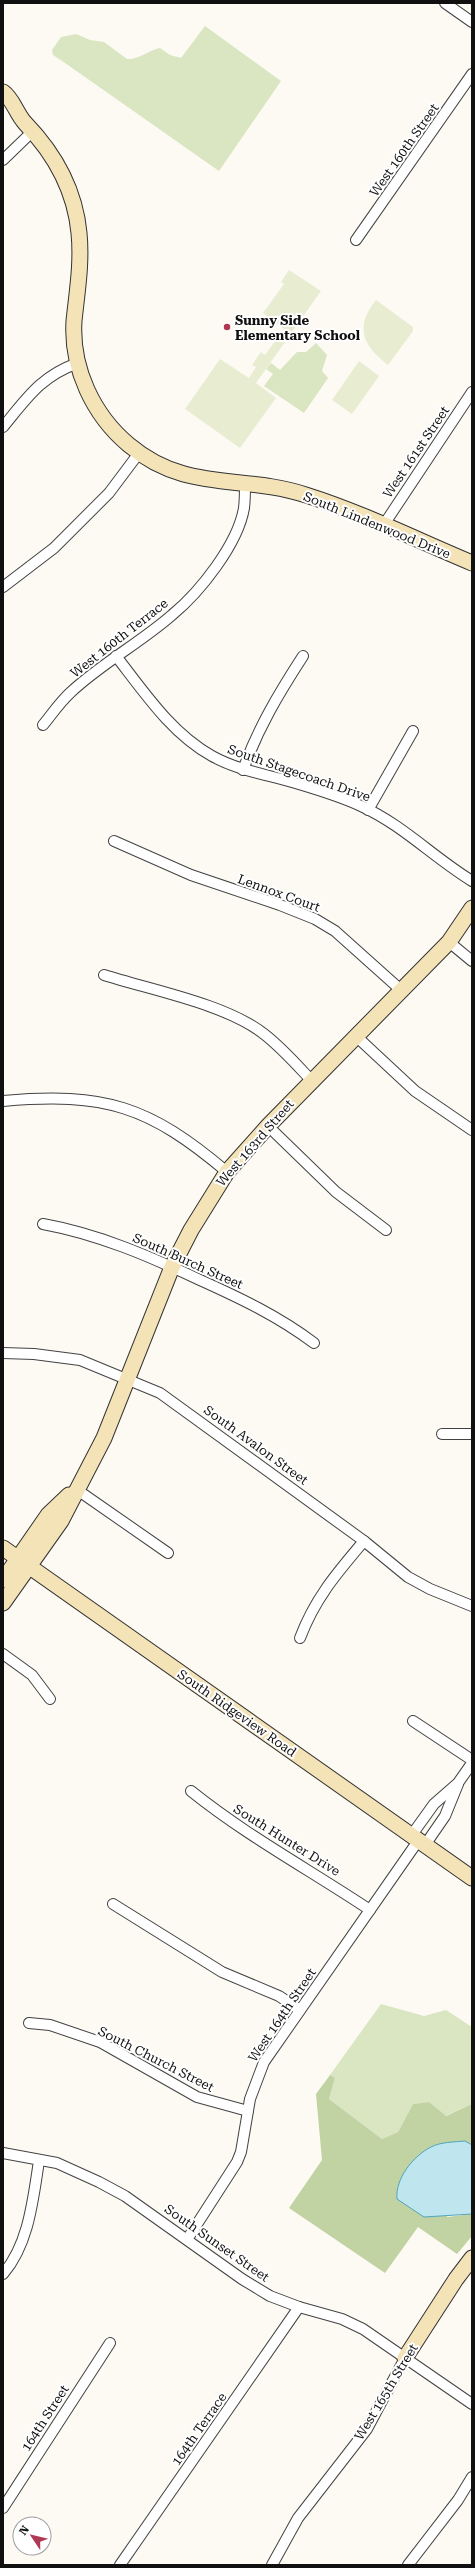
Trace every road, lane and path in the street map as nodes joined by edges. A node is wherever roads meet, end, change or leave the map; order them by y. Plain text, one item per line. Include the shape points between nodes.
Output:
1 (445, 3) edge
2 (472, 22) edge
3 (472, 74) edge
4 (3, 92) edge
5 (3, 109) edge
6 (17, 114) junction
7 (33, 131) junction
8 (3, 160) edge
9 (356, 240) dead end
10 (78, 363) junction
11 (472, 392) edge
12 (3, 427) edge
13 (139, 452) junction
14 (245, 484) junction
15 (383, 526) junction
16 (472, 564) edge
17 (3, 587) edge
18 (116, 656) junction
19 (303, 656) dead end
20 (43, 725) dead end
21 (413, 731) dead end
22 (243, 770) junction
23 (368, 810) junction
24 (114, 841) dead end
25 (472, 881) edge
26 (472, 908) edge
27 (449, 942) junction
28 (472, 961) edge
29 (104, 975) dead end
30 (402, 991) junction
31 (357, 1037) junction
32 (312, 1080) junction
33 (3, 1101) edge
34 (268, 1126) junction
35 (472, 1130) edge
36 (227, 1172) junction
37 (43, 1224) dead end
38 (386, 1230) dead end
39 (172, 1267) junction
40 (314, 1343) dead end
41 (3, 1353) edge
42 (127, 1378) junction
43 (442, 1434) dead end
44 (472, 1434) edge
45 (76, 1489) junction
46 (364, 1541) junction
47 (3, 1548) edge
48 (168, 1553) dead end
49 (23, 1563) junction
50 (3, 1580) edge
51 (3, 1603) edge
52 (472, 1606) edge
53 (300, 1638) dead end
54 (3, 1654) edge
55 (50, 1699) dead end
56 (413, 1721) dead end
57 (472, 1762) edge
58 (458, 1782) junction
59 (191, 1792) dead end
60 (418, 1840) junction
61 (472, 1878) edge
62 (113, 1904) dead end
63 (370, 1910) junction
64 (300, 2010) junction
65 (29, 2023) dead end
66 (248, 2111) junction
67 (3, 2153) edge
68 (39, 2161) junction
69 (188, 2238) junction
70 (472, 2258) edge
71 (3, 2274) edge
72 (299, 2307) junction
73 (110, 2344) dead end
74 (405, 2358) junction
75 (472, 2404) edge
76 (472, 2477) edge
77 (3, 2508) edge
78 (120, 2565) edge
79 (272, 2565) edge
80 (408, 2565) edge

1 - 2 street
3 - 9 street, West 160th Street
4 - 6 street, South Lindenwood Drive via 8,96
5 - 6 street, South Lindenwood Drive
6 - 7 street, South Lindenwood Drive
7 - 8 street
7 - 10 street, South Lindenwood Drive via 48,148 67,183 77,217 80,256 74,339
10 - 12 street via 50,375 38,384
10 - 13 street, South Lindenwood Drive via 89,394 104,419 123,440
11 - 15 street, West 161st Street
13 - 14 street, South Lindenwood Drive via 156,465 183,475
13 - 17 street via 109,492 59,542
14 - 15 street, South Lindenwood Drive via 272,486 305,494
14 - 18 street, West 160th Terrace via 244,509 235,534 221,558 172,615
15 - 16 street, South Lindenwood Drive
18 - 20 street, West 160th Terrace via 69,693
18 - 22 street, South Stagecoach Drive via 159,711 185,737 212,756
19 - 22 street via 274,702 252,744
21 - 23 street
22 - 23 street, South Stagecoach Drive via 298,784
23 - 25 street, South Stagecoach Drive via 400,827
24 - 30 street, Lennox Court via 191,875 285,906 315,919 335,931
26 - 27 street, West 163rd Street
27 - 28 street
27 - 30 street, West 163rd Street
29 - 32 street via 191,1001 249,1024 279,1047
30 - 31 street, West 163rd Street
31 - 32 street, West 163rd Street
31 - 35 street via 415,1091
32 - 34 street, West 163rd Street
33 - 36 street via 61,1097 98,1101 141,1113 182,1136
34 - 36 street, West 163rd Street
34 - 38 street via 336,1192
36 - 39 street, West 163rd Street via 191,1230
37 - 39 street, South Burch Street via 95,1236
39 - 40 street, South Burch Street via 261,1308
39 - 42 street, West 163rd Street
41 - 42 street, South Avalon Street via 41,1354 80,1360
42 - 45 street, West 163rd Street via 104,1438
42 - 46 street, South Avalon Street via 173,1401
43 - 44 street
45 - 48 street
45 - 49 street, West 163rd Street via 61,1521
46 - 52 street, South Avalon Street via 408,1577
46 - 53 street via 320,1595
47 - 49 street, South Ridgeview Road
49 - 50 street, West 163rd Street
49 - 51 street, West 163rd Street
49 - 60 street, South Ridgeview Road
54 - 55 street via 32,1675
56 - 57 street
57 - 58 street, West 164th Street
58 - 60 street, West 164th Street via 434,1804
58 - 60 street, West 164th Street via 445,1816
59 - 63 street, South Hunter Drive via 260,1841
60 - 61 street, South Ridgeview Road
60 - 63 street, West 164th Street
62 - 64 street via 222,1972 274,1994
63 - 64 street, West 164th Street
64 - 66 street, West 164th Street via 264,2062
65 - 66 street, South Church Street via 50,2025 100,2042 197,2097
66 - 69 street, West 164th Street via 237,2162
67 - 68 street, South Sunset Street
68 - 69 street, South Sunset Street via 57,2164 99,2182
68 - 71 street via 28,2222 18,2252
69 - 72 street, South Sunset Street via 242,2279 270,2296
70 - 74 street, West 165th Street
72 - 74 street, South Sunset Street via 342,2319 363,2329
72 - 78 street, 164th Terrace
73 - 77 street, 164th Street
74 - 75 street, South Sunset Street
74 - 79 street, West 165th Street via 367,2429 298,2518
76 - 80 street via 458,2500

